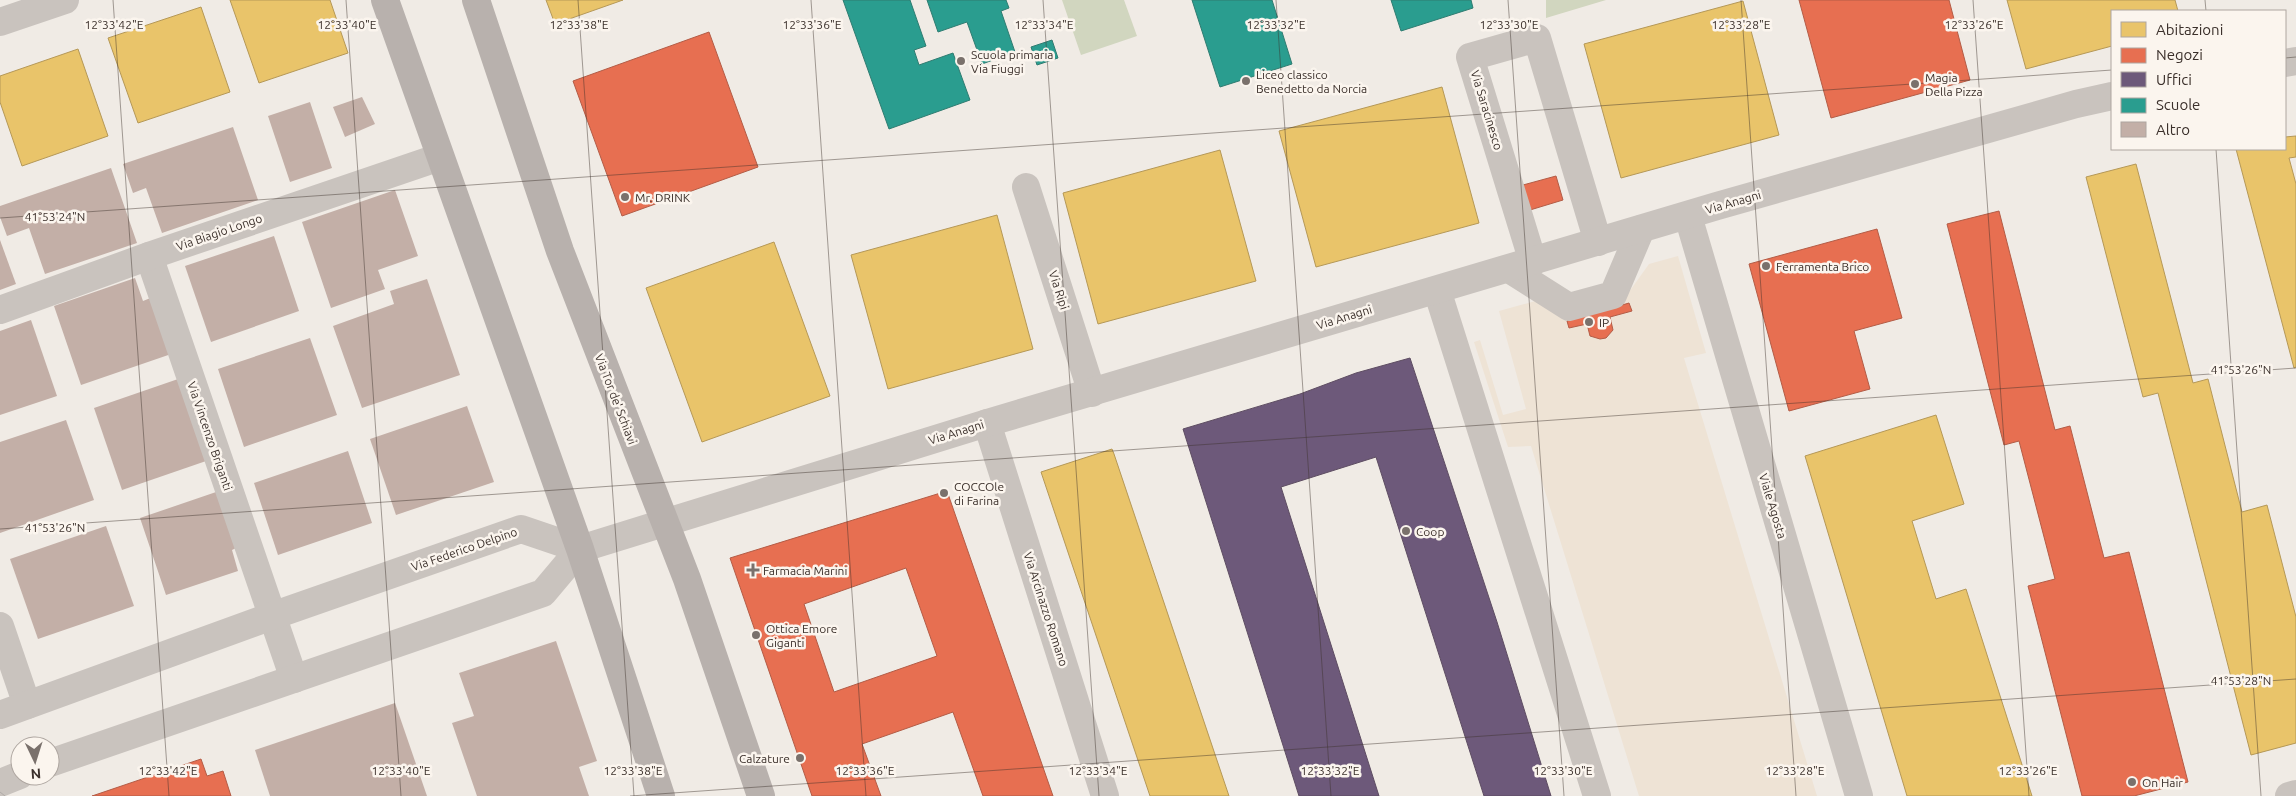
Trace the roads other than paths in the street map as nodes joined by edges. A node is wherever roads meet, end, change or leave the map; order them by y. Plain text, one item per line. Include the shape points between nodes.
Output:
1 (65, 0) edge
2 (385, 0) edge
3 (476, 0) edge
4 (0, 22) edge
5 (2111, 96) edge
6 (440, 157) junction
7 (1026, 188) dead end
8 (1688, 216) junction
9 (1641, 229) junction
10 (1598, 242) junction
11 (149, 256) junction
12 (1521, 265) junction
13 (1437, 290) junction
14 (0, 310) edge
15 (1092, 393) junction
16 (987, 423) junction
17 (664, 523) junction
18 (580, 549) junction
19 (272, 616) junction
20 (0, 626) edge
21 (294, 679) junction
22 (27, 705) junction
23 (0, 715) edge
24 (60, 760) edge
25 (0, 783) edge
26 (2296, 794) edge
27 (10, 796) edge
28 (661, 796) edge
29 (761, 796) edge
30 (1105, 796) edge
31 (1597, 796) edge
32 (1859, 796) edge
33 (2289, 796) edge

1 - 4 street
2 - 6 main road
3 - 17 main road, Via Tor de' Schiavi via 560,252
5 - 8 street, Via Anagni
6 - 11 street, Via Biagio Longo
6 - 18 main road
7 - 15 street, Via Ripi
8 - 9 street, Via Anagni
8 - 32 street, Viale Agosta
9 - 10 street, Via Anagni
9 - 12 street via 1613,295 1569,307
10 - 12 street, Via Anagni
10 - 12 street, Via Saracinesco via 1537,38 1470,57
11 - 14 street, Via Biagio Longo
11 - 19 street, Via Vincenzo Briganti
12 - 13 street, Via Anagni
13 - 15 street, Via Anagni
13 - 31 street
15 - 16 street, Via Anagni
16 - 17 street, Via Anagni
16 - 30 street, Via Arcinazzo Romano
17 - 18 street, Via Anagni
17 - 29 main road, Via Tor de' Schiavi via 687,579
18 - 19 street, Via Federico Delpino via 521,529
18 - 21 street via 543,592
18 - 28 main road
19 - 21 street
19 - 22 street, Via Federico Delpino
20 - 22 street
21 - 24 street
22 - 23 street, Via Federico Delpino
25 - 27 street
26 - 33 street

